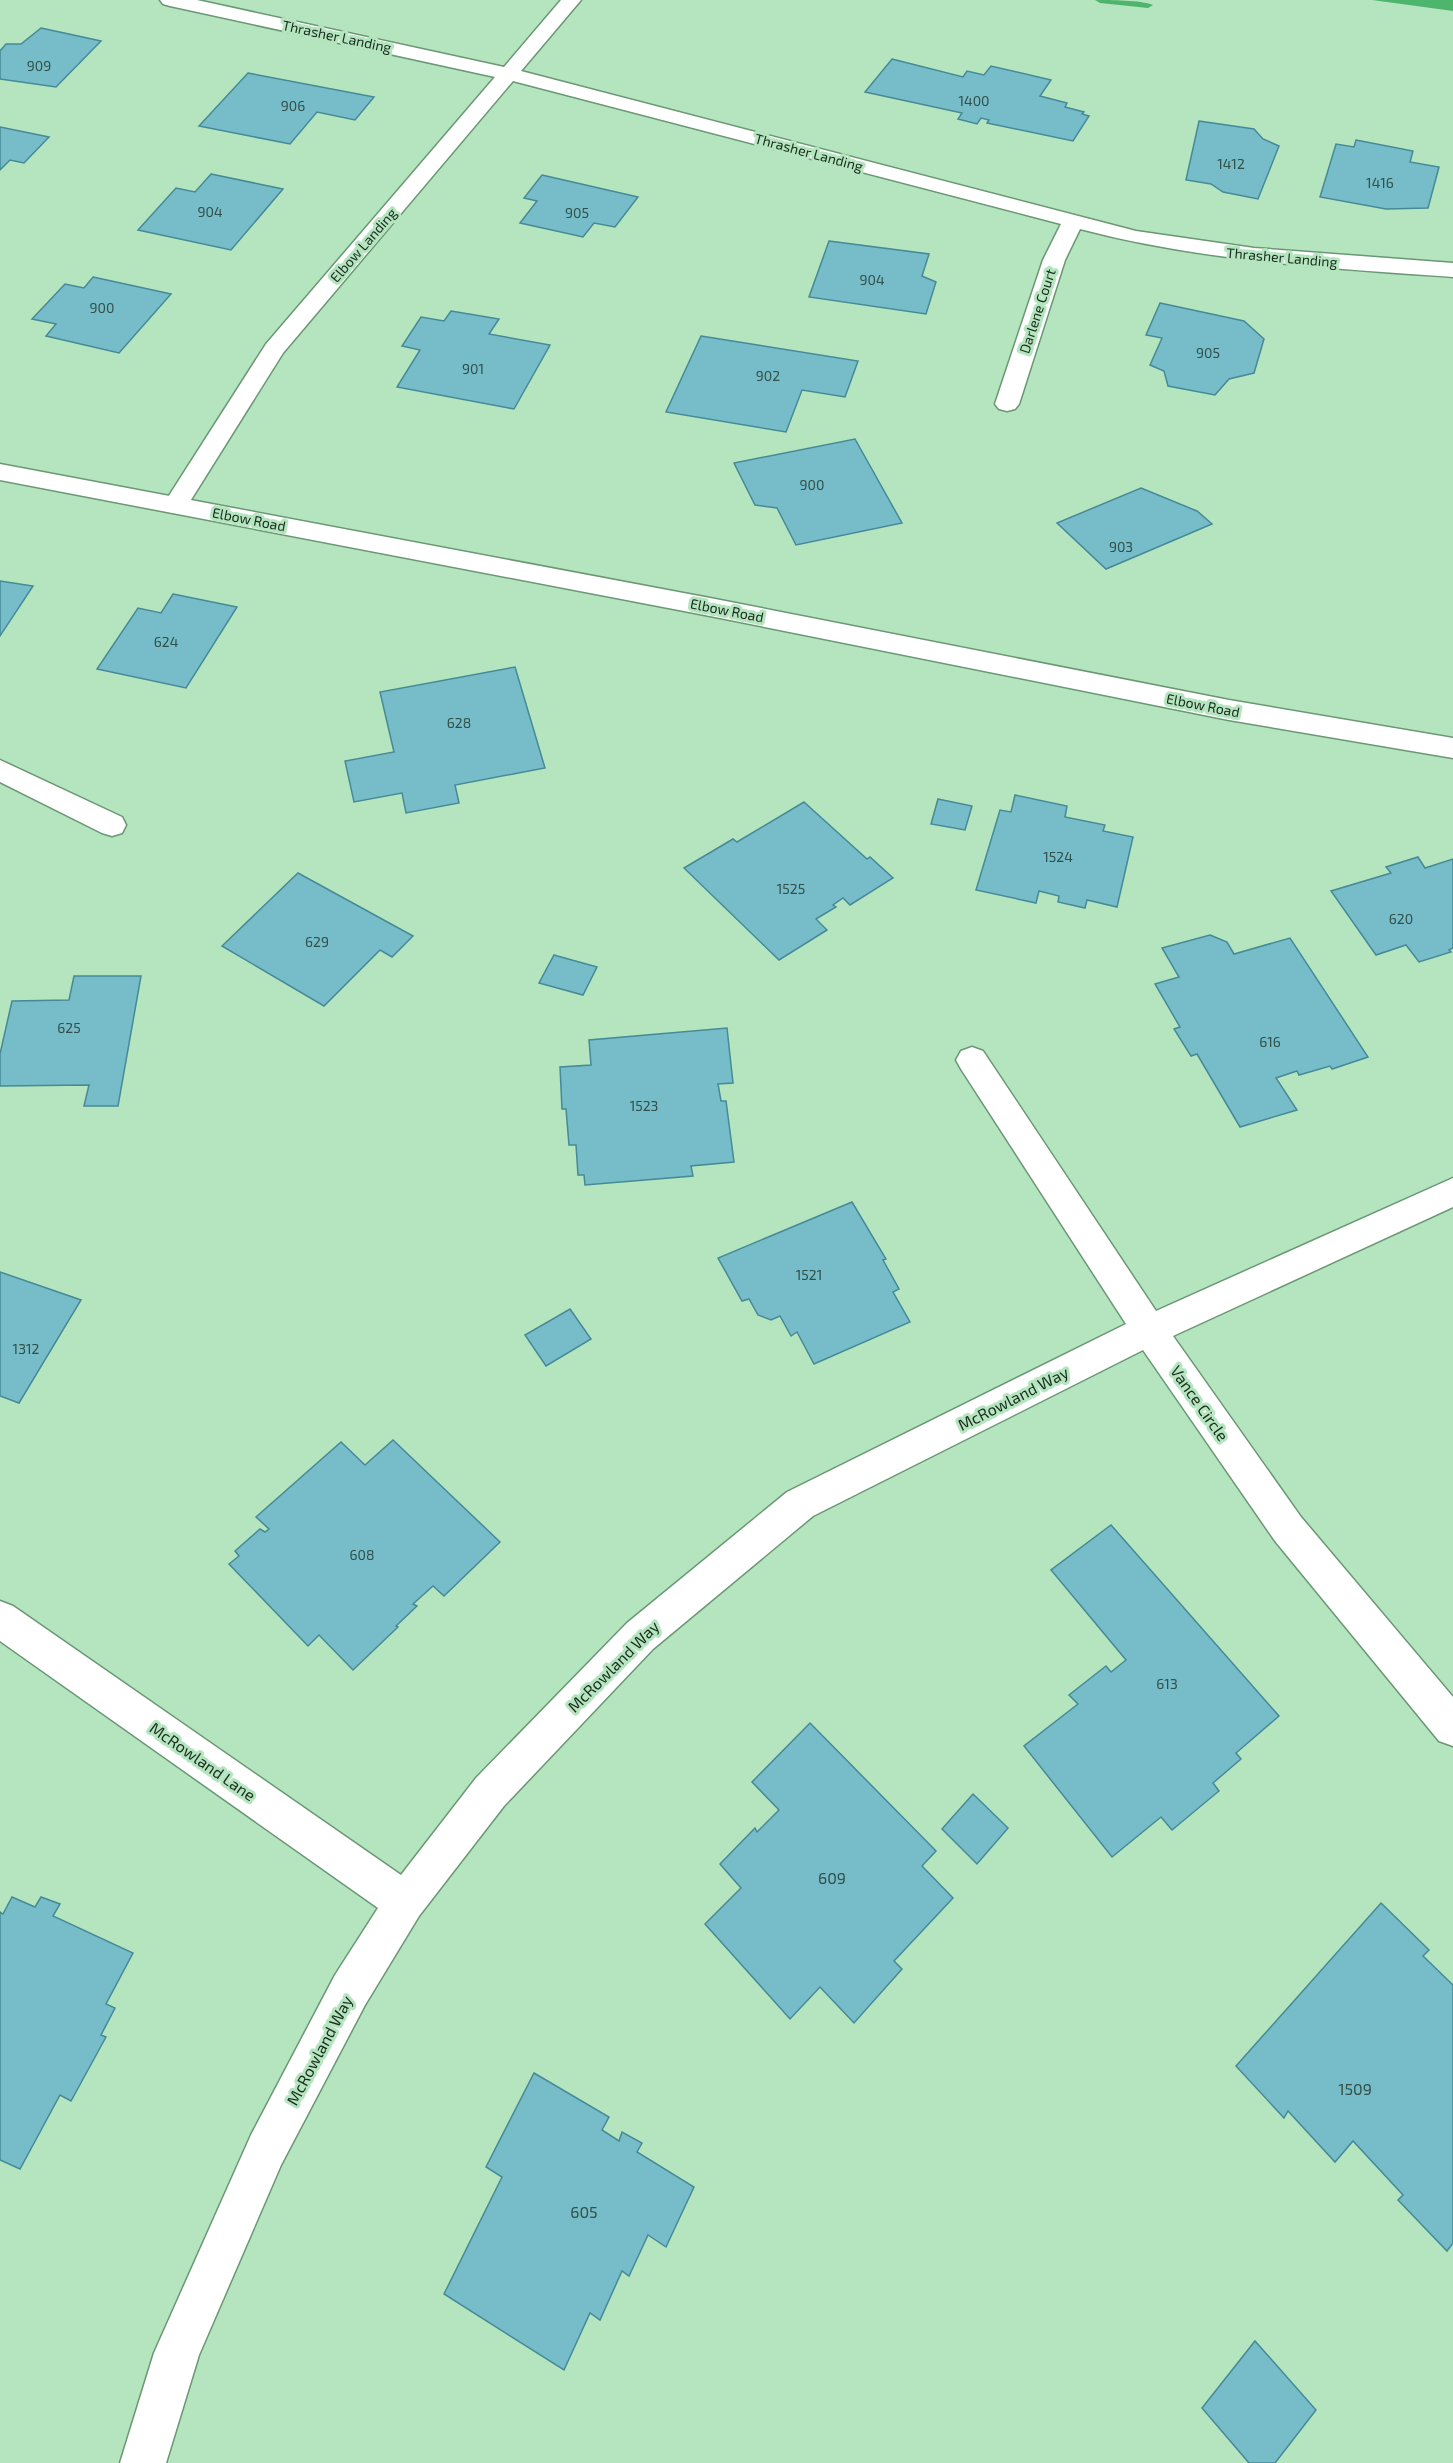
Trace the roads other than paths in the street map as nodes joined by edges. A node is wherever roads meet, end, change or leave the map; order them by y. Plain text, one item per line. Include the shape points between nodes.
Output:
1 (170, 0) edge
2 (571, 0) edge
3 (510, 74) junction
4 (1073, 221) junction
5 (1453, 270) edge
6 (1007, 404) dead end
7 (0, 472) edge
8 (175, 505) junction
9 (1453, 748) edge
10 (0, 770) edge
11 (112, 825) dead end
12 (972, 1060) dead end
13 (1453, 1192) edge
14 (1149, 1330) junction
15 (0, 1619) edge
16 (1453, 1727) edge
17 (405, 1902) junction
18 (143, 2463) edge

1 - 3 street, Thrasher Landing
2 - 3 street, Elbow Landing
3 - 4 street, Thrasher Landing
3 - 8 street, Elbow Landing via 274,349
4 - 5 street, Thrasher Landing via 1209,250
4 - 6 street, Darlene Court via 1054,260
7 - 8 street, Elbow Road
8 - 9 street, Elbow Road via 1229,710
10 - 11 street
12 - 14 street, Vance Circle
13 - 14 street, McRowland Way
14 - 16 street, Vance Circle via 1288,1529
14 - 17 street, McRowland Way via 800,1504 639,1636 490,1792
15 - 17 street, McRowland Lane
17 - 18 street, McRowland Way via 350,1990 266,2150 177,2354

